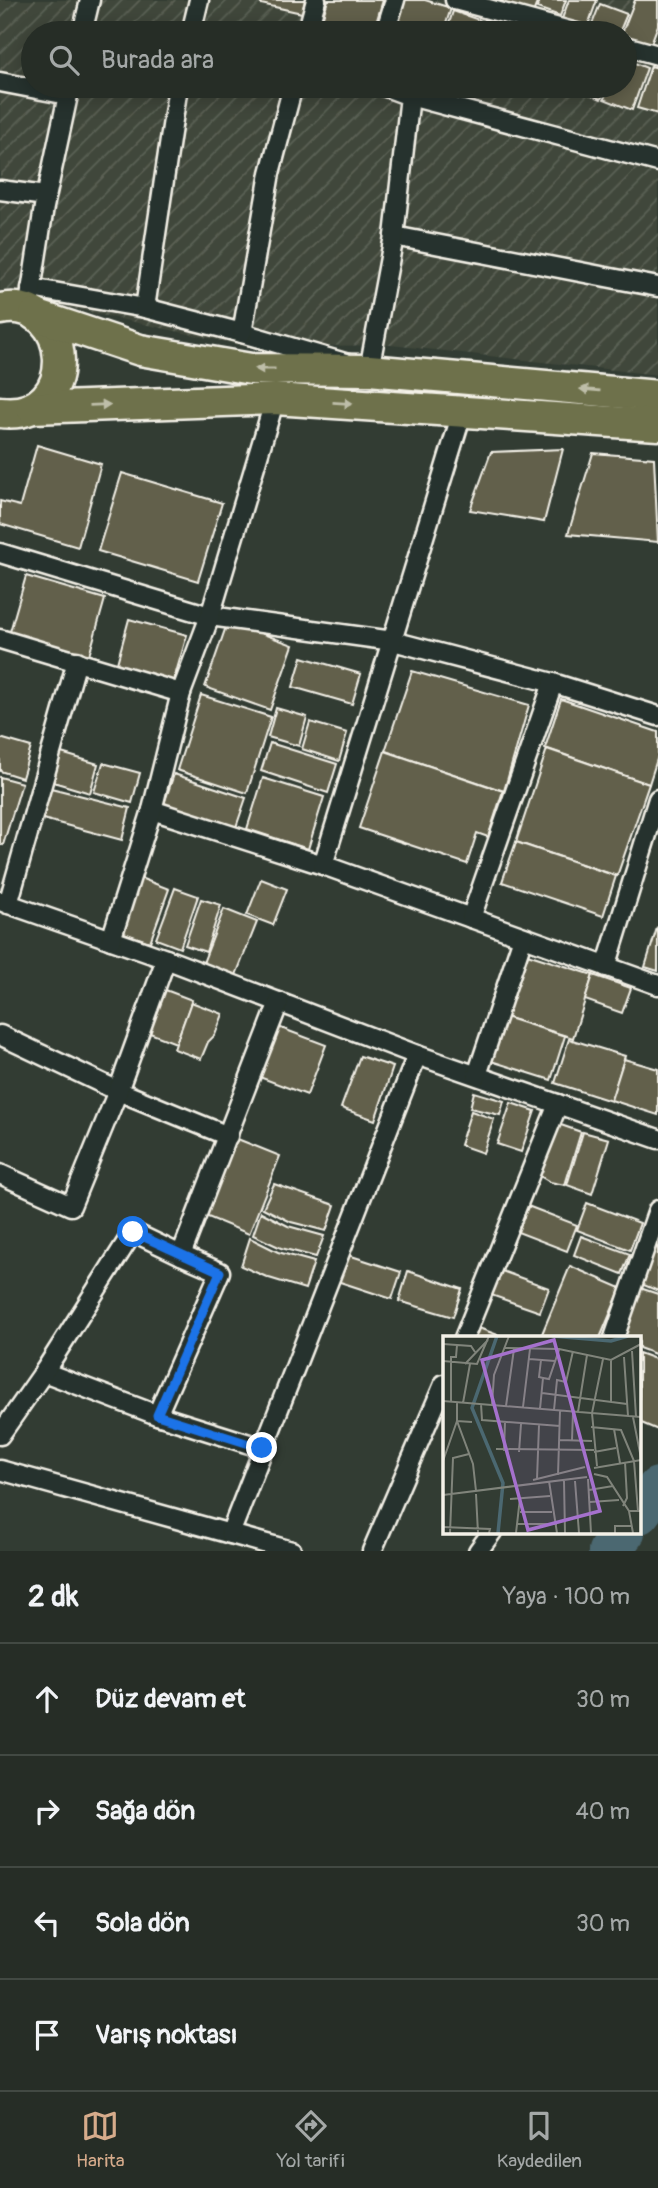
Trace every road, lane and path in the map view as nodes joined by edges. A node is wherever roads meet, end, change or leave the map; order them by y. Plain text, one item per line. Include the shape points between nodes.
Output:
1 (90, 0) edge
2 (199, 0) edge
3 (316, 0) edge
4 (395, 0) edge
5 (455, 0) edge
6 (85, 21) edge
7 (194, 21) edge
8 (310, 21) edge
9 (389, 21) edge
10 (533, 21) edge
11 (637, 49) edge
12 (658, 55) edge
13 (0, 82) edge
14 (21, 84) edge
15 (67, 98) edge
16 (176, 98) edge
17 (290, 98) edge
18 (410, 98) edge
19 (418, 98) edge
20 (658, 162) edge
21 (0, 190) edge
22 (46, 196) junction
23 (394, 236) junction
24 (657, 285) edge
25 (24, 306) edge
26 (145, 308) junction
27 (242, 332) junction
28 (369, 370) junction
29 (658, 396) edge
30 (275, 399) junction
31 (32, 408) junction
32 (463, 411) junction
33 (0, 412) edge
34 (658, 425) edge
35 (0, 553) edge
36 (210, 617) junction
37 (0, 639) edge
38 (393, 641) junction
39 (78, 661) junction
40 (553, 683) junction
41 (181, 693) junction
42 (658, 716) edge
43 (658, 799) edge
44 (152, 810) junction
45 (323, 865) junction
46 (4, 903) edge
47 (471, 918) junction
48 (523, 937) junction
49 (111, 940) junction
50 (166, 959) junction
51 (606, 967) junction
52 (658, 985) edge
53 (279, 1002) junction
54 (0, 1035) edge
55 (416, 1055) junction
56 (477, 1075) junction
57 (118, 1091) junction
58 (558, 1104) junction
59 (228, 1136) junction
60 (658, 1139) edge
61 (0, 1174) edge
62 (658, 1210) edge
63 (181, 1255) junction
64 (465, 1336) edge
65 (615, 1336) edge
66 (44, 1372) junction
67 (443, 1386) edge
68 (157, 1415) junction
69 (0, 1435) edge
70 (262, 1448) junction
71 (0, 1471) edge
72 (230, 1534) junction
73 (491, 1534) edge
74 (292, 1551) edge
75 (372, 1551) edge
76 (478, 1551) edge

1 - 6 street
2 - 7 street
3 - 8 street
4 - 9 street
5 - 10 street
11 - 12 street
13 - 14 street
15 - 22 street
16 - 26 street
17 - 27 street via 270,173
18 - 23 street
19 - 20 street
21 - 22 street
22 - 25 street
23 - 24 street
23 - 28 street
25 - 26 street
28 -> 25 main road via 251,369 140,349
25 - 31 main road via 49,328 61,363 47,397
26 - 27 street
27 - 28 street
29 -> 28 main road
31 -> 30 main road
30 -> 32 main road
30 - 36 street
31 - 33 main road
32 - 34 main road
32 - 38 street
35 - 36 street
36 - 38 street
36 - 41 street
37 - 39 street
38 - 40 street
38 - 45 street
39 - 41 street
39 - 46 street
40 - 42 street
40 - 47 street
41 - 44 street
43 - 51 street
44 - 45 street
44 - 49 street
45 - 47 street
46 - 49 street
47 - 48 street
48 - 51 street
48 - 56 street
49 - 50 street
50 - 53 street
50 - 57 street
51 - 52 street
53 - 55 street
53 - 59 street
54 - 57 street
55 - 56 street
55 - 70 street
56 - 58 street
57 - 59 street
57 - 61 street via 71,1206
58 - 60 street
58 - 64 street
59 - 63 street
62 - 65 street
63 - 66 street via 133,1232
63 - 68 street via 220,1272
66 - 68 street
66 - 69 street
67 - 75 street
68 - 70 street
70 - 72 street
71 - 72 street
72 - 74 street
73 - 76 street

